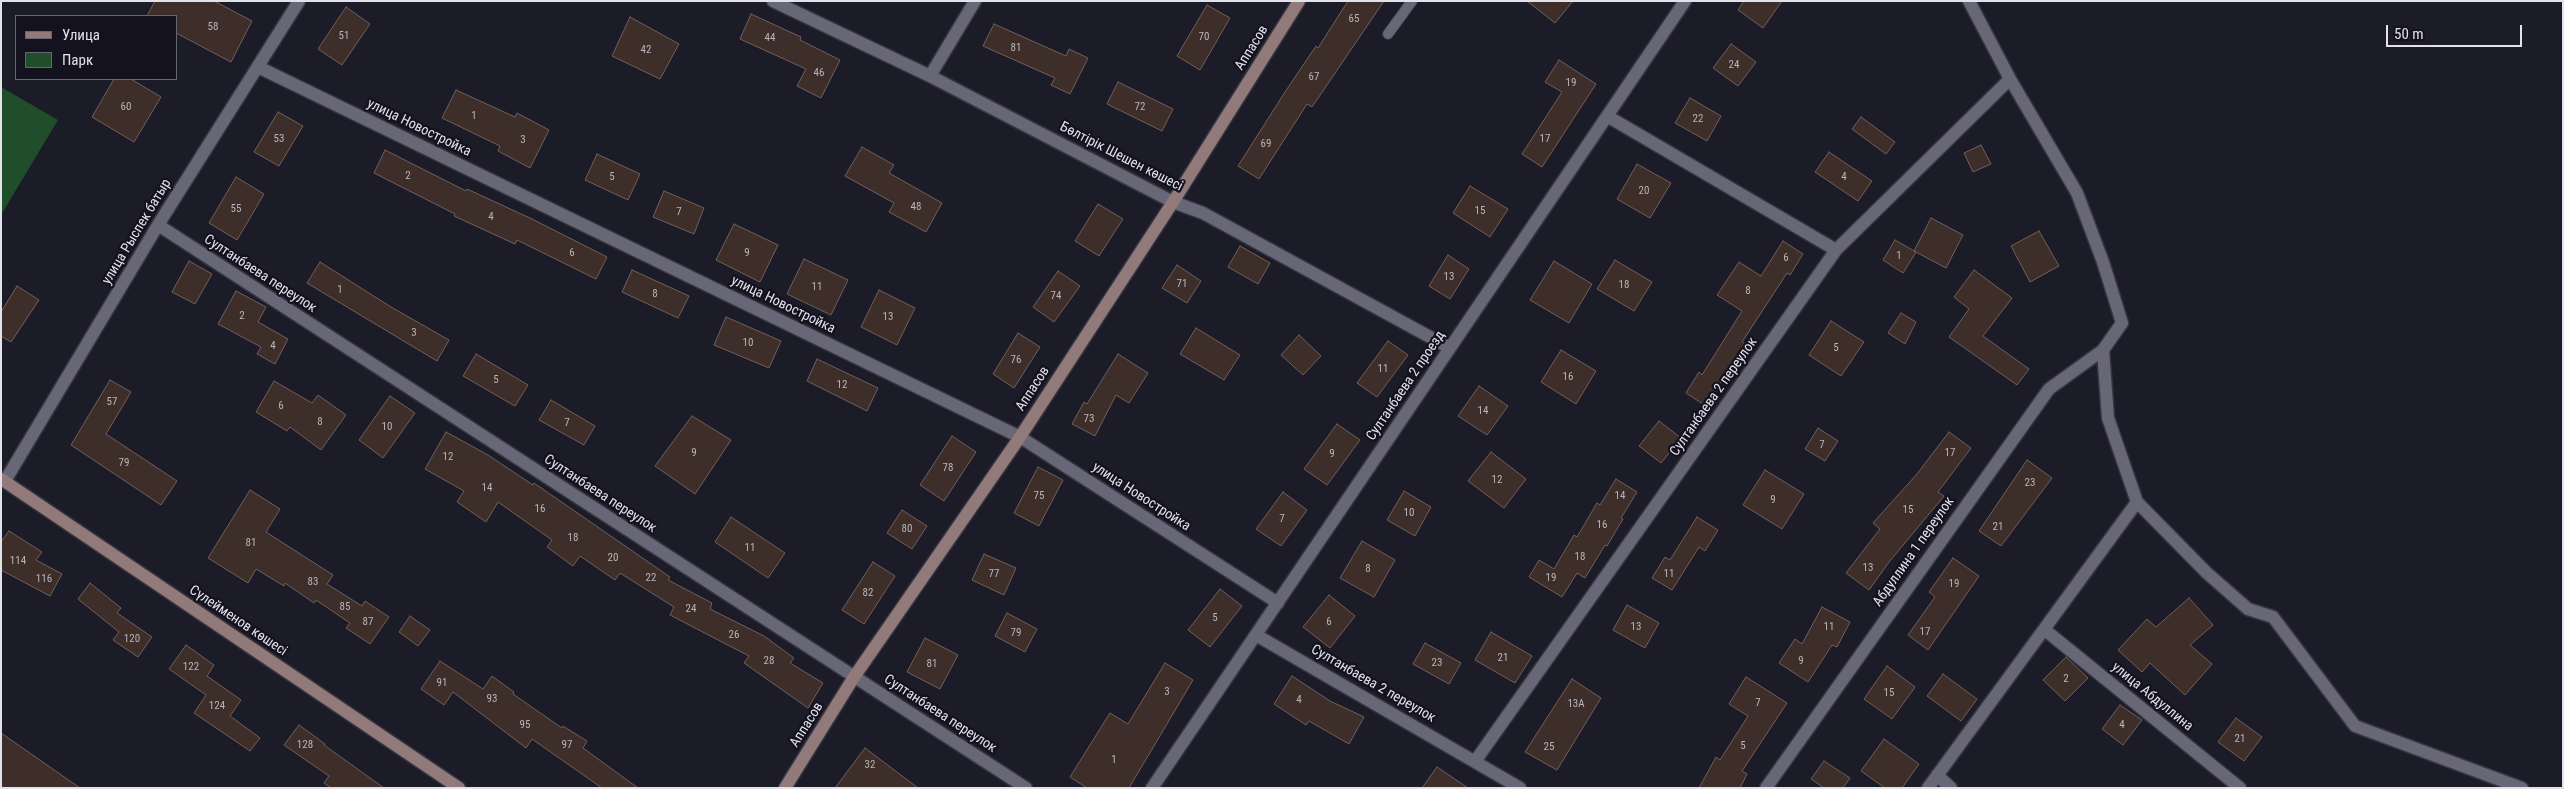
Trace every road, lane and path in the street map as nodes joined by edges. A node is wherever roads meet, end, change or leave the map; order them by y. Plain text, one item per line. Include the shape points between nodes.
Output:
1 (299, 1) edge
2 (773, 1) edge
3 (975, 1) edge
4 (1299, 1) edge
5 (1412, 1) edge
6 (1685, 1) edge
7 (1969, 1) edge
8 (1388, 34) dead end
9 (258, 67) junction
10 (930, 76) junction
11 (2010, 79) junction
12 (1608, 116) junction
13 (1173, 202) junction
14 (158, 225) junction
15 (1836, 250) junction
16 (1450, 348) junction
17 (2103, 350) junction
18 (1020, 436) junction
19 (3, 480) edge
20 (2137, 502) junction
21 (1278, 603) junction
22 (2045, 630) junction
23 (1256, 634) junction
24 (854, 677) junction
25 (1476, 760) junction
26 (1936, 775) junction
27 (459, 788) edge
28 (785, 788) edge
29 (1026, 788) edge
30 (1152, 788) edge
31 (1520, 788) edge
32 (1766, 788) edge
33 (1928, 788) edge
34 (1951, 788) edge
35 (2240, 788) edge
36 (2522, 788) edge

1 - 9 street, улица Рыспек батыр
2 - 10 street, Бөлтірік Шешен көшесі
3 - 10 street
4 - 13 street, Аппасов
5 - 8 lane
6 - 12 street, Султанбаева 2 проезд
7 - 11 street
9 - 14 street, улица Рыспек батыр
9 - 18 street, улица Новостройка
10 - 13 street, Бөлтірік Шешен көшесі
11 - 15 street, Султанбаева 2 переулок
11 - 17 street, Абдуллина 1 переулок via 2077,193 2103,262 2122,323
12 - 15 street
12 - 16 street, Султанбаева 2 проезд
13 - 16 street, Бөлтірік Шешен көшесі via 1203,213
13 - 18 street, Аппасов
14 - 19 street, улица Рыспек батыр
14 - 24 street, Султанбаева переулок
15 - 25 street, Султанбаева 2 переулок
16 - 21 street, Султанбаева 2 проезд
17 - 20 street via 2108,418
17 - 32 street, Абдуллина 1 переулок via 2049,389
18 - 21 street, улица Новостройка
18 - 24 street, Аппасов
19 - 27 street, Сүлейменов көшесі
20 - 22 street
20 - 36 street via 2207,573 2248,609 2273,617 2355,726
21 - 23 street, Султанбаева 2 проезд
22 - 26 street
22 - 35 street, улица Абдуллина
23 - 25 street, Султанбаева 2 переулок
23 - 30 street, Султанбаева 2 проезд
24 - 28 street, Аппасов
24 - 29 street, Султанбаева переулок
25 - 31 street, Султанбаева 2 переулок
26 - 33 street
26 - 34 street

